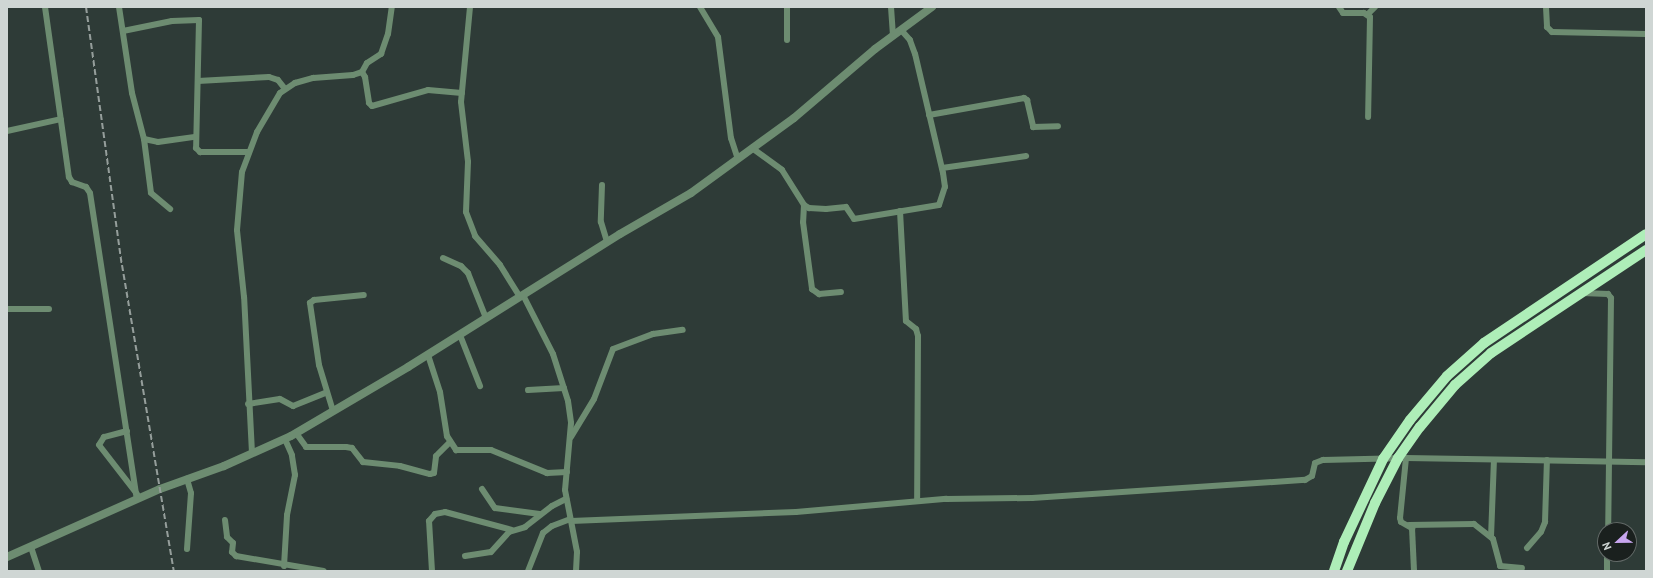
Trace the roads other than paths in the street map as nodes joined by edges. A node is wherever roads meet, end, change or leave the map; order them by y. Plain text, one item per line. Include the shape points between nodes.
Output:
1 (45, 7) edge
2 (119, 7) edge
3 (392, 7) edge
4 (470, 7) edge
5 (700, 7) edge
6 (787, 7) edge
7 (891, 7) edge
8 (932, 7) edge
9 (1339, 7) edge
10 (1375, 7) edge
11 (1546, 7) edge
12 (1368, 14) junction
13 (901, 30) junction
14 (123, 31) junction
15 (1646, 34) edge
16 (893, 35) junction
17 (787, 40) dead end
18 (362, 72) junction
19 (198, 81) junction
20 (285, 89) junction
21 (462, 93) junction
22 (929, 115) junction
23 (1368, 117) dead end
24 (61, 120) junction
25 (1058, 126) dead end
26 (7, 131) edge
27 (194, 138) junction
28 (144, 139) junction
29 (752, 148) junction
30 (249, 152) junction
31 (1026, 156) dead end
32 (738, 159) junction
33 (942, 168) junction
34 (602, 185) dead end
35 (804, 205) junction
36 (170, 209) dead end
37 (900, 211) junction
38 (1646, 234) edge
39 (607, 242) junction
40 (1646, 250) edge
41 (443, 258) dead end
42 (841, 292) dead end
43 (1578, 293) junction
44 (364, 295) dead end
45 (522, 296) junction
46 (7, 309) edge
47 (49, 309) dead end
48 (486, 318) junction
49 (683, 330) dead end
50 (460, 335) junction
51 (428, 355) junction
52 (480, 386) dead end
53 (564, 388) junction
54 (528, 390) dead end
55 (326, 393) junction
56 (248, 404) junction
57 (333, 411) junction
58 (127, 430) junction
59 (296, 433) junction
60 (571, 437) junction
61 (285, 439) junction
62 (450, 442) junction
63 (252, 453) junction
64 (1402, 458) junction
65 (1383, 459) junction
66 (1494, 460) junction
67 (1547, 460) junction
68 (1609, 462) junction
69 (1646, 462) edge
70 (567, 472) junction
71 (187, 479) junction
72 (482, 489) dead end
73 (137, 497) junction
74 (566, 499) junction
75 (917, 501) junction
76 (540, 514) junction
77 (225, 520) dead end
78 (570, 520) junction
79 (1608, 522) edge
80 (1409, 525) junction
81 (512, 530) junction
82 (1491, 537) junction
83 (31, 547) junction
84 (1527, 548) dead end
85 (187, 549) dead end
86 (465, 556) dead end
87 (7, 557) edge
88 (284, 566) junction
89 (1522, 568) dead end
90 (39, 571) edge
91 (324, 571) edge
92 (432, 571) edge
93 (528, 571) edge
94 (576, 571) edge
95 (1334, 571) edge
96 (1347, 571) edge
97 (1414, 571) edge

1 - 24 street
2 - 14 street
3 - 18 street via 388,34 381,54 367,62
4 - 21 street
5 - 32 street via 718,38 731,138
6 - 17 street
7 - 16 street
8 - 13 street
9 - 12 street via 1343,13
10 - 12 street
11 - 15 street via 1547,27 1552,32
12 - 23 street via 1371,22
13 - 16 street
13 - 22 street via 910,40 915,54
14 - 19 street via 152,24 197,19 200,26
14 - 28 street via 132,93
16 - 29 street via 794,118
18 - 20 street via 313,78
18 - 21 street via 366,77 369,103 372,106 428,90
19 - 20 street via 269,77 278,80
19 - 27 street
20 - 30 street via 265,119
21 - 45 street via 461,113 468,162 468,222 474,236 500,265
22 - 25 street via 1024,98 1027,100 1033,127
22 - 33 street
24 - 26 street
24 - 58 street via 69,177 72,182 86,186 90,193
27 - 28 street via 158,142
27 - 30 street via 196,148 200,152
28 - 36 street via 151,193
29 - 32 street
29 - 35 street via 782,170
30 - 56 street via 242,172 236,216 244,297
31 - 33 street
32 - 39 street via 691,193
33 - 37 street via 945,187 939,205
34 - 39 street via 601,222
35 - 37 street via 817,209 846,207 854,219
35 - 42 street via 805,237 812,289 819,294
37 - 75 street via 906,321 916,329 918,336
38 - 65 highway via 1484,343 1447,376 1410,420
39 - 45 street
40 - 43 highway
41 - 48 street via 461,266 468,273
43 - 64 highway via 1491,353 1455,384 1420,427
43 - 68 street via 1603,294 1611,298
44 - 55 street via 314,300 310,303
45 - 48 street
45 - 53 street via 553,354
46 - 47 street
48 - 50 street
49 - 60 street via 653,334 613,349 594,400
50 - 51 street
50 - 52 street
51 - 57 street
51 - 62 street via 440,392
53 - 54 street
53 - 60 street via 570,413
55 - 56 street via 293,406 280,399
55 - 57 street
56 - 63 street
57 - 59 street
58 - 73 street
58 - 73 street via 104,436 99,445
59 - 61 street
59 - 62 street via 306,447 350,447 363,462 400,466 430,474 434,473 436,456
60 - 70 street
61 - 63 street
61 - 88 street via 292,455 295,475 287,515
62 - 70 street via 460,452 491,450 547,473
63 - 71 street
64 - 65 street
64 - 66 street
64 - 80 street via 1400,518 1401,522
64 - 96 highway via 1375,503
65 - 75 street via 1319,461 1313,466 1312,476 1306,480 1058,496
65 - 95 highway via 1344,542
66 - 67 street
66 - 82 street
67 - 68 street
67 - 84 street via 1544,526
68 - 69 street
68 - 79 street
70 - 74 street
71 - 73 street
71 - 85 street via 191,493
72 - 76 street via 495,508
73 - 83 street
74 - 76 street
74 - 78 street
75 - 78 street via 796,512
76 - 81 street via 525,527
77 - 88 street via 226,537 233,543 234,555
78 - 93 street via 552,526 543,533
78 - 94 street via 577,552
80 - 82 street via 1474,524
80 - 97 street via 1412,532
81 - 86 street via 495,550
81 - 92 street via 445,512 435,514 428,521
82 - 89 street via 1500,566
83 - 87 street
83 - 90 street
88 - 91 street

